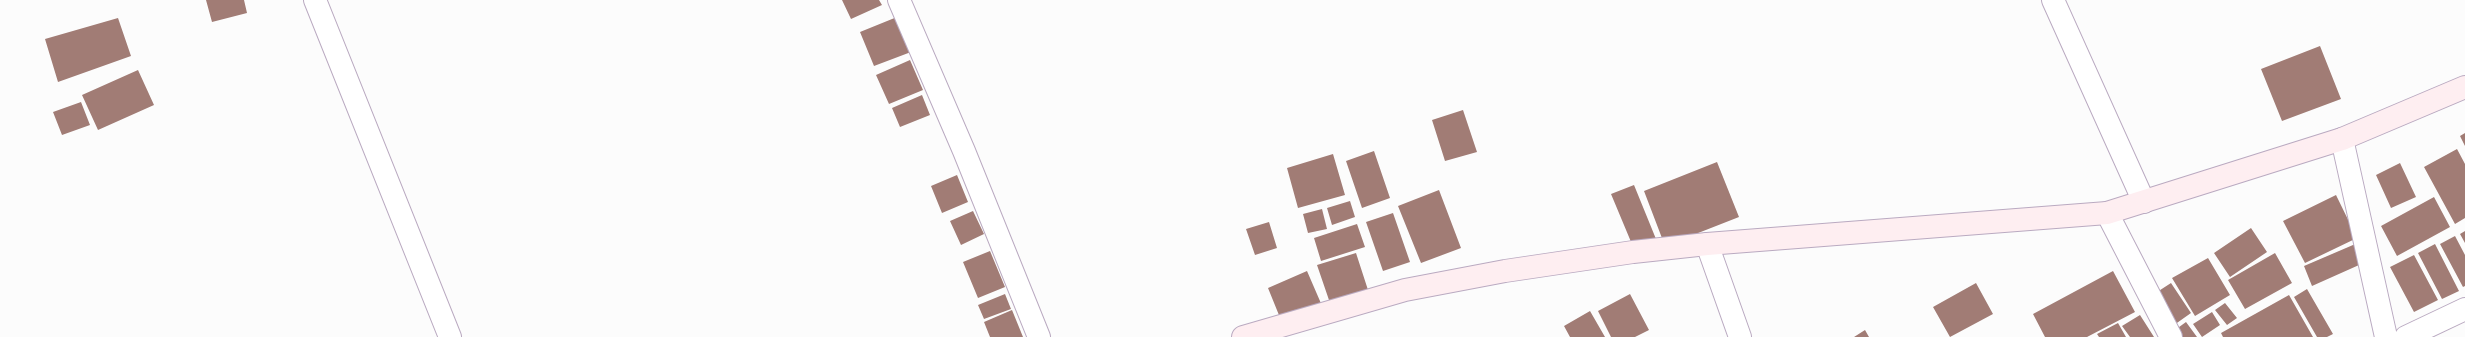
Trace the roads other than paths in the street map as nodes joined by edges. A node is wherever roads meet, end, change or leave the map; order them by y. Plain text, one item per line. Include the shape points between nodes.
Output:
1 (315, 0) edge
2 (899, 0) edge
3 (2054, 0) edge
4 (2465, 87) edge
5 (2342, 139) junction
6 (2144, 202) junction
7 (2107, 213) junction
8 (1707, 244) junction
9 (2465, 309) edge
10 (450, 337) edge
11 (1039, 337) edge
12 (1243, 337) edge
13 (1740, 337) edge
14 (2171, 337) edge
15 (2386, 337) edge
16 (2406, 337) edge

1 - 10 street
2 - 11 street via 964,151
3 - 6 street
4 - 5 street
5 - 6 street
5 - 15 street
6 - 7 street
7 - 8 street
7 - 14 street
8 - 12 street via 1505,271 1405,290
8 - 13 street
9 - 16 street

